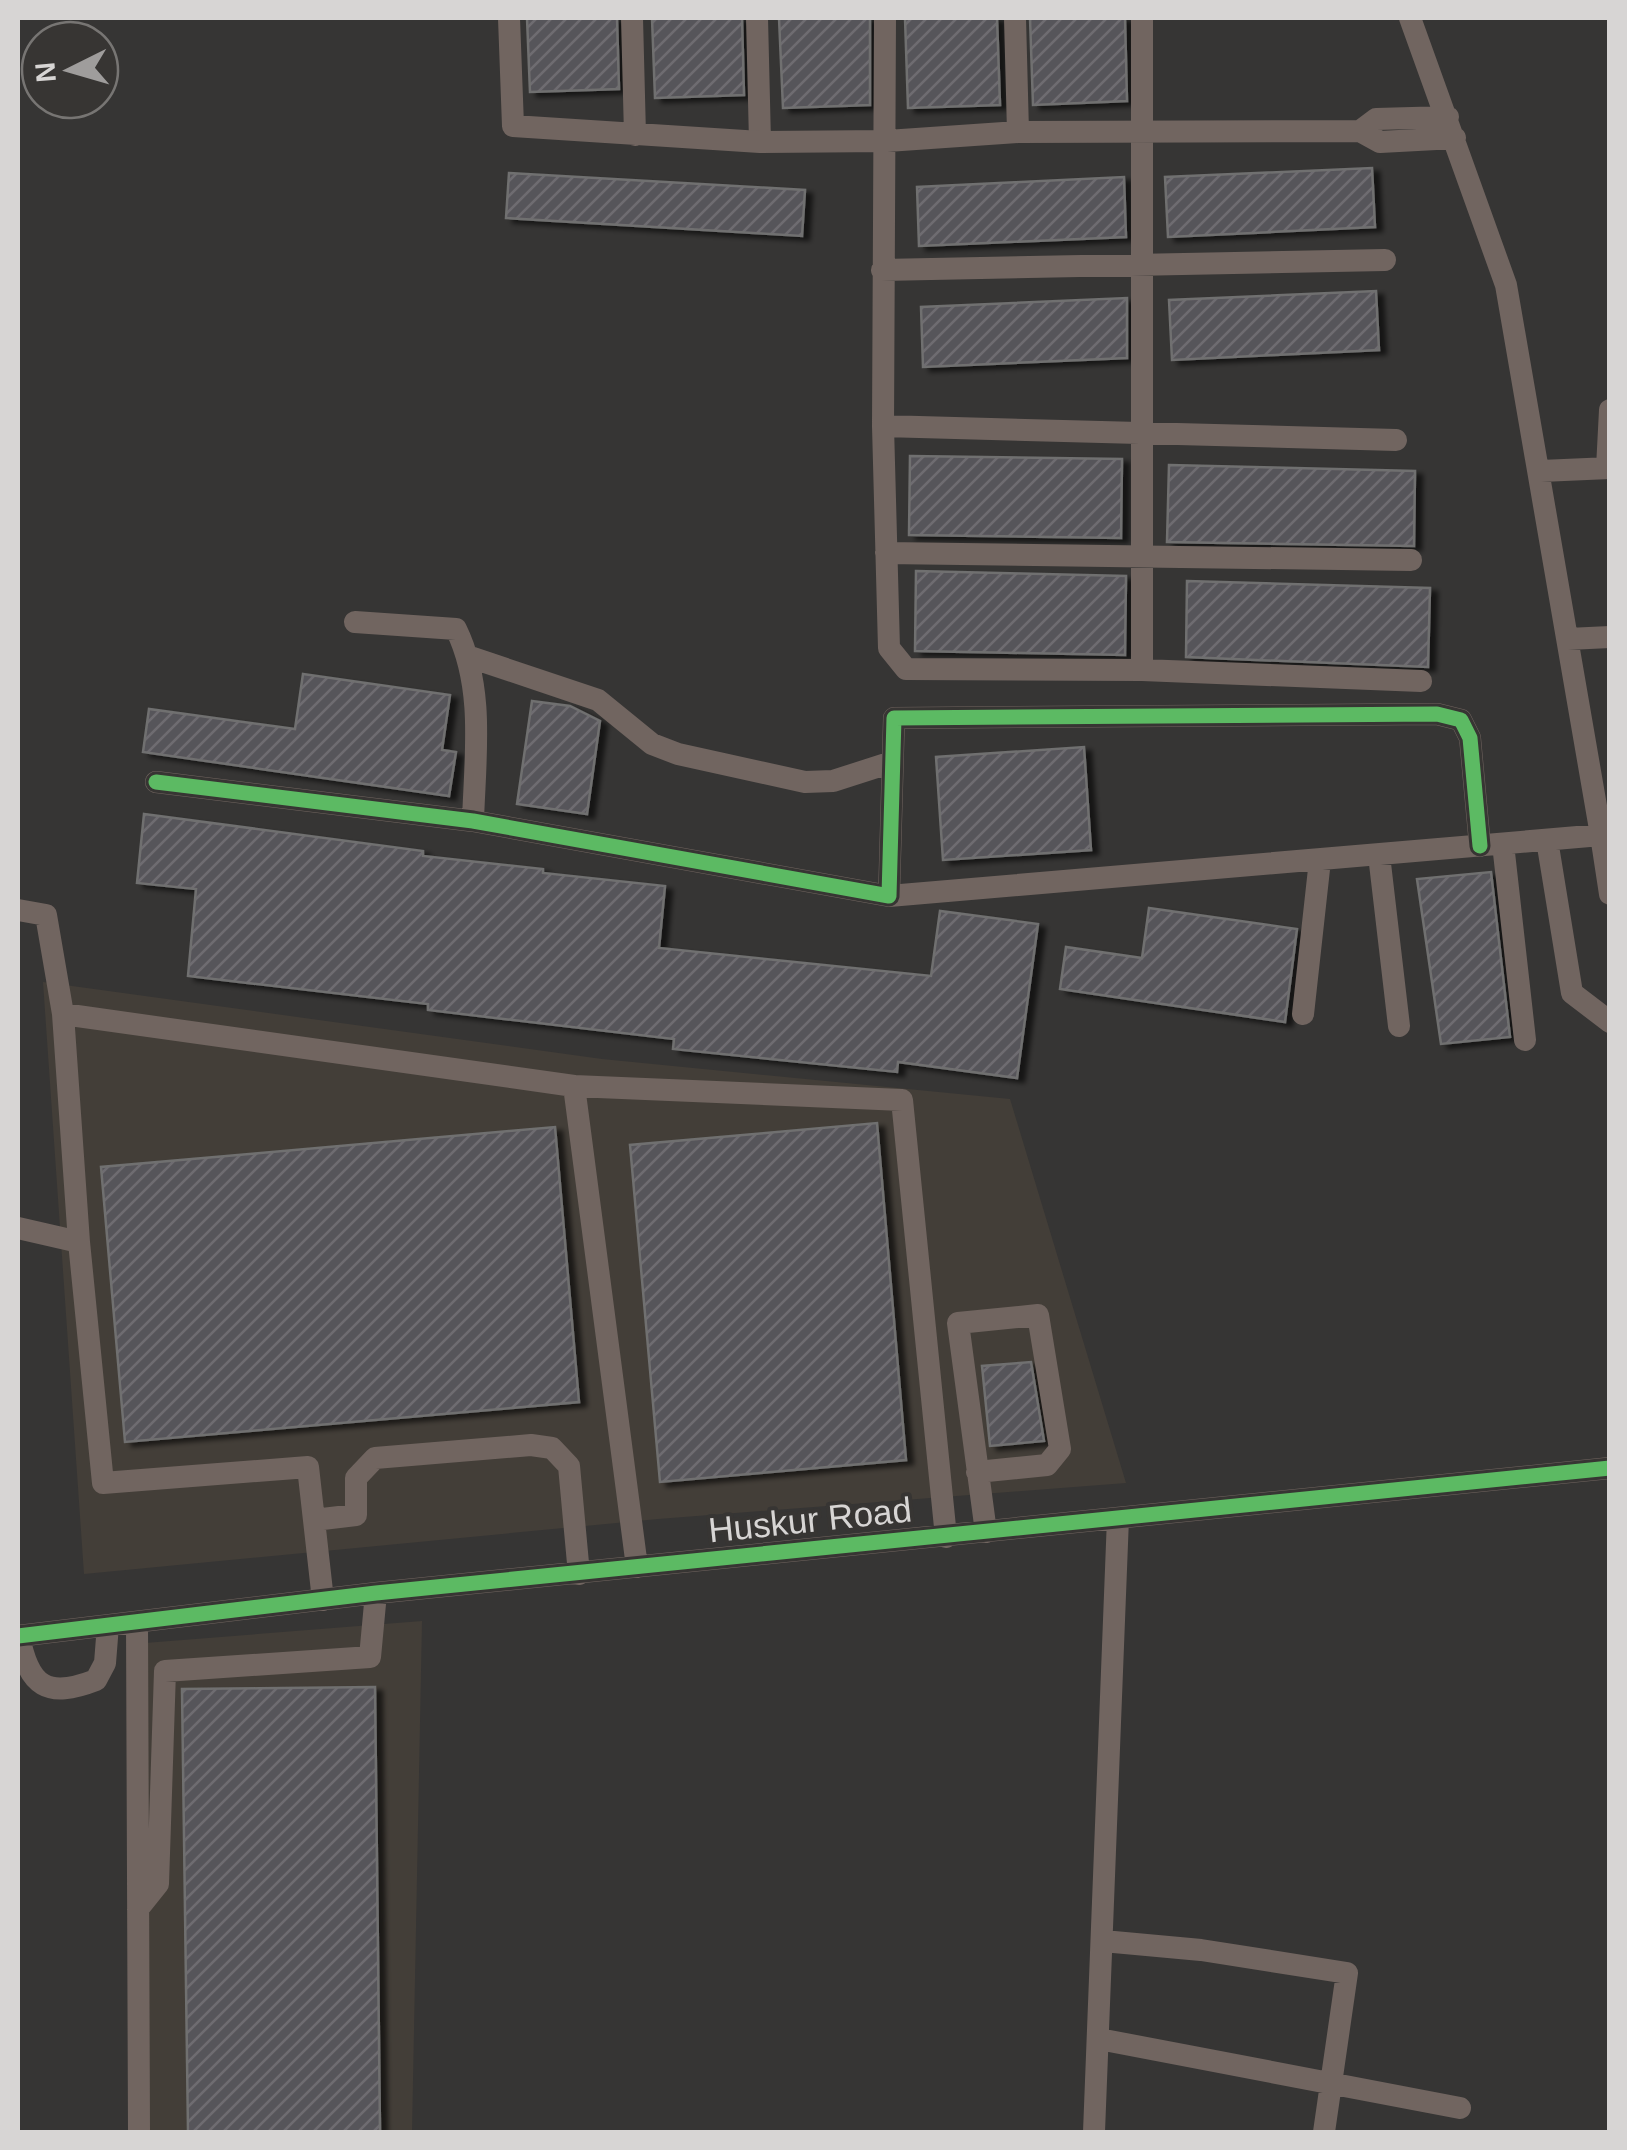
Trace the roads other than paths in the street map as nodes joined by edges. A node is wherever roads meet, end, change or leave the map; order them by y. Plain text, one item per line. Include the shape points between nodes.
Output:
1 (509, 18) edge
2 (632, 18) edge
3 (757, 18) edge
4 (885, 18) edge
5 (1015, 18) edge
6 (1142, 18) edge
7 (1410, 18) edge
8 (1452, 127) junction
9 (1018, 132) junction
10 (1144, 132) junction
11 (635, 136) junction
12 (887, 141) junction
13 (760, 142) junction
14 (1385, 260) dead end
15 (1145, 264) junction
16 (882, 270) junction
17 (1610, 410) edge
18 (883, 426) junction
19 (1144, 435) junction
20 (1396, 440) dead end
21 (1608, 468) edge
22 (1541, 471) junction
23 (886, 553) junction
24 (1142, 556) junction
25 (1412, 560) dead end
26 (355, 622) dead end
27 (1610, 637) edge
28 (1568, 639) junction
29 (470, 657) junction
30 (1142, 670) junction
31 (1421, 681) dead end
32 (889, 763) junction
33 (156, 782) dead end
34 (1603, 806) edge
35 (472, 821) junction
36 (1600, 835) junction
37 (1547, 840) junction
38 (1491, 845) junction
39 (1380, 855) junction
40 (1320, 860) junction
41 (1609, 890) edge
42 (889, 896) junction
43 (18, 910) edge
44 (63, 1014) junction
45 (1303, 1014) dead end
46 (1610, 1022) edge
47 (1399, 1026) dead end
48 (1525, 1040) dead end
49 (574, 1086) junction
50 (18, 1228) edge
51 (79, 1242) junction
52 (1610, 1468) edge
53 (977, 1472) junction
54 (1118, 1518) junction
55 (314, 1520) junction
56 (986, 1532) junction
57 (946, 1537) junction
58 (637, 1568) junction
59 (578, 1574) junction
60 (376, 1594) junction
61 (322, 1600) junction
62 (137, 1622) junction
63 (108, 1625) junction
64 (18, 1636) edge
65 (138, 1908) junction
66 (1103, 1941) junction
67 (1099, 2039) junction
68 (1332, 2085) junction
69 (1460, 2108) dead end
70 (139, 2132) edge
71 (1094, 2132) edge
72 (1324, 2132) edge

1 - 11 street via 513,126
2 - 11 street
3 - 13 street
4 - 12 street
5 - 9 street
6 - 10 street
7 - 8 street
8 - 10 street via 1380,142 1360,131
8 - 22 street via 1506,285
9 - 10 street
9 - 12 street
10 - 15 street
11 - 13 street
12 - 13 street
12 - 16 street
14 - 15 street
15 - 16 street
15 - 19 street
16 - 18 street
17 - 21 street
18 - 19 street
18 - 23 street
19 - 20 street
19 - 24 street
21 - 22 street
22 - 28 street
23 - 24 street
23 - 30 street via 890,648 906,669
24 - 25 street
24 - 30 street
26 - 29 street via 456,629
27 - 28 street
28 - 34 street
29 - 32 street via 598,700 652,744 678,754 805,782
29 - 35 street via 476,712
30 - 31 street
32 - 38 street via 894,718 1437,714 1460,720 1470,738
32 - 42 street
33 - 35 street
34 - 36 street
35 - 42 street
36 - 37 street
36 - 41 street
37 - 38 street
37 - 46 street via 1572,993
38 - 39 street
38 - 48 street
39 - 40 street
39 - 47 street
40 - 42 street
40 - 45 street
43 - 44 street via 46,915
44 - 49 street
44 - 51 street
49 - 57 street via 902,1100
49 - 58 street
50 - 51 street
51 - 55 street via 103,1484 308,1467
52 - 54 street, Huskur Road
53 - 53 street via 958,1323 1038,1315 1060,1449 1047,1465
53 - 56 street
54 - 56 street, Huskur Road
54 - 66 street
55 - 59 street via 356,1515 356,1478 375,1458 531,1444 552,1448 569,1466
55 - 61 street
56 - 57 street, Huskur Road
57 - 58 street, Huskur Road
58 - 59 street, Huskur Road
59 - 60 street, Huskur Road
60 - 61 street, Huskur Road
60 - 65 street via 370,1657 166,1671 158,1884
61 - 62 street, Huskur Road
62 - 63 street, Huskur Road
62 - 65 street
63 - 64 street, Huskur Road
63 - 64 street via 105,1663 96,1680 68,1691 43,1686 30,1674
65 - 70 street
66 - 67 street
66 - 68 street via 1347,1973
67 - 68 street
67 - 71 street
68 - 69 street
68 - 72 street

